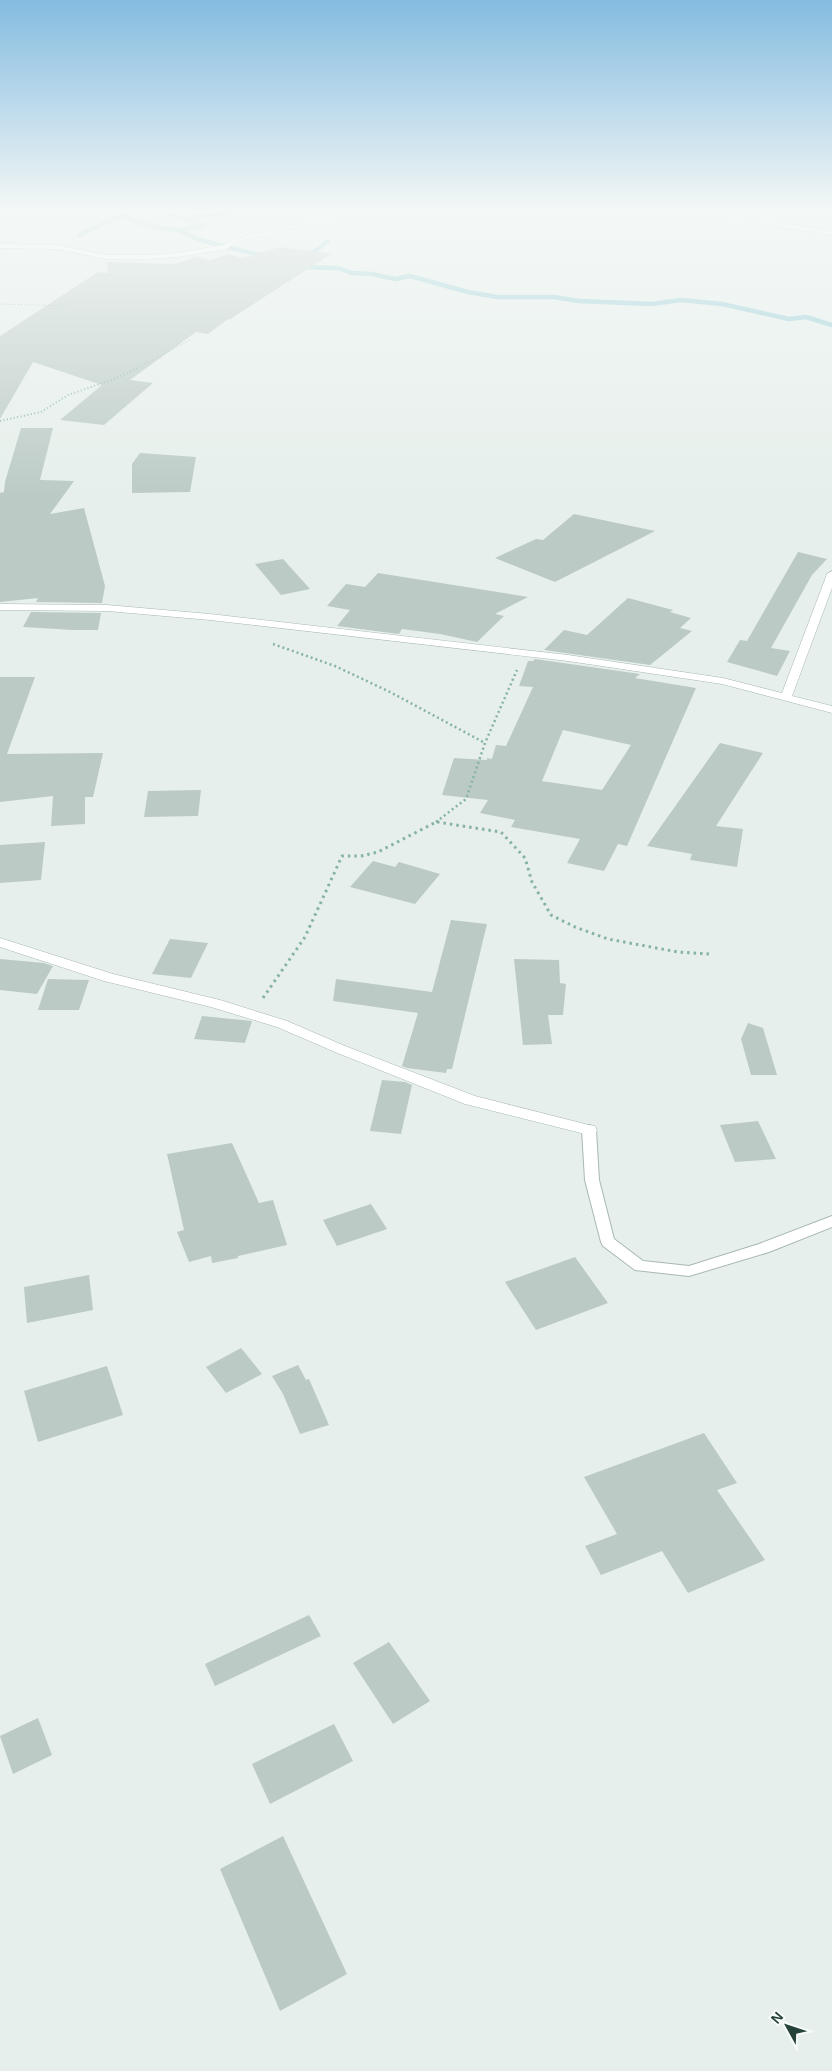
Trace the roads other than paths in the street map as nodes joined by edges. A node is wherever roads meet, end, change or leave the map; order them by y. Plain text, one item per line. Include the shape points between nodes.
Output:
1 (832, 574) edge
2 (0, 608) edge
3 (786, 698) junction
4 (832, 710) edge
5 (0, 942) edge
6 (589, 1130) joint
7 (832, 1221) edge

1 - 3 street
2 - 3 street via 107,608 210,617 688,675
3 - 4 street
5 - 6 street via 110,978 251,1014 471,1100
6 - 7 lane via 592,1180 608,1242 640,1266 689,1271 764,1248

